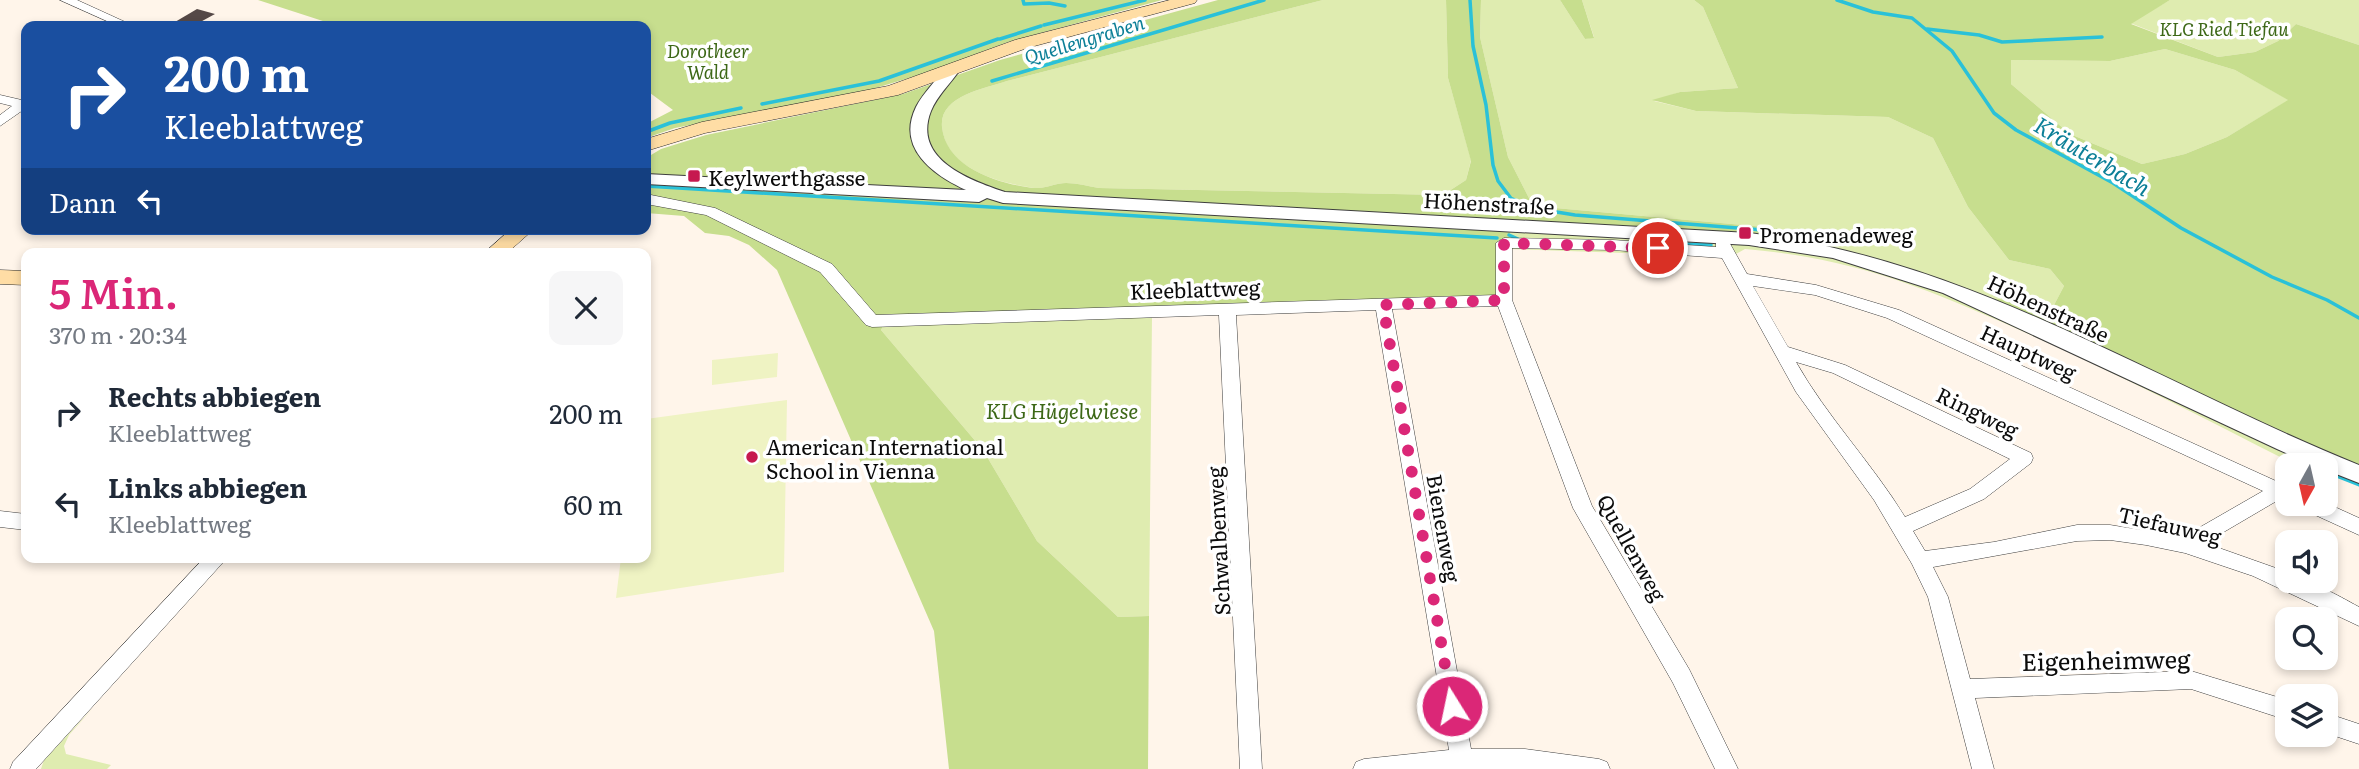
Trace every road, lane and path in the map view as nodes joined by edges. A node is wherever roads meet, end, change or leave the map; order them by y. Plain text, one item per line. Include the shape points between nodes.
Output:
1 (66, 0) edge
2 (1189, 0) edge
3 (116, 21) edge
4 (951, 71) junction
5 (0, 101) edge
6 (21, 104) edge
7 (21, 108) edge
8 (0, 122) edge
9 (651, 143) edge
10 (651, 179) edge
11 (1003, 197) junction
12 (651, 200) edge
13 (517, 235) edge
14 (1723, 245) junction
15 (500, 248) edge
16 (0, 277) edge
17 (21, 278) edge
18 (1742, 279) junction
19 (1504, 300) junction
20 (1383, 305) junction
21 (1227, 310) junction
22 (1782, 351) junction
23 (2359, 474) edge
24 (2275, 489) edge
25 (2275, 497) edge
26 (2335, 516) edge
27 (0, 519) edge
28 (21, 522) edge
29 (1902, 527) junction
30 (2359, 527) edge
31 (2183, 546) junction
32 (1920, 561) junction
33 (212, 563) edge
34 (2359, 617) edge
35 (1963, 689) junction
36 (2275, 706) edge
37 (2338, 727) edge
38 (2359, 734) edge
39 (1462, 759) junction
40 (21, 769) edge
41 (1251, 769) edge
42 (1364, 769) edge
43 (1599, 769) edge
44 (1727, 769) edge
45 (1983, 769) edge

1 - 3 street
2 - 4 main road via 1021,44
4 - 9 main road via 871,97 702,128
4 - 11 street, Höhenstraße via 921,115 922,145 946,174
5 - 6 street
7 - 8 street
10 - 11 street
11 - 14 street, Höhenstraße via 1521,226
12 - 21 street, Kleeblattweg via 710,211 826,268 872,321
13 - 15 main road
14 - 18 street
14 - 19 street via 1504,243
14 - 23 street, Höhenstraße via 1782,242 1825,249 1931,280
16 - 17 main road
18 - 22 street
18 - 24 street, Hauptweg via 1816,290 1893,314
19 - 20 street, Kleeblattweg
19 - 44 street, Quellenweg via 1587,519 1681,676
20 - 21 street, Kleeblattweg
20 - 39 street, Bienenweg
21 - 41 street, Schwalbenweg
22 - 29 street via 1802,388
22 - 29 street, Ringweg via 1839,369 2024,458 1977,494
25 - 31 street
26 - 30 street
27 - 28 street
29 - 32 street
31 - 32 street, Tiefauweg via 2137,536 2075,533
31 - 34 street, Tiefauweg via 2249,566
32 - 35 street via 1938,597
33 - 40 street
35 - 36 street, Eigenheimweg via 2191,680
35 - 45 street
37 - 38 street
39 - 42 street
39 - 43 street via 1525,759

